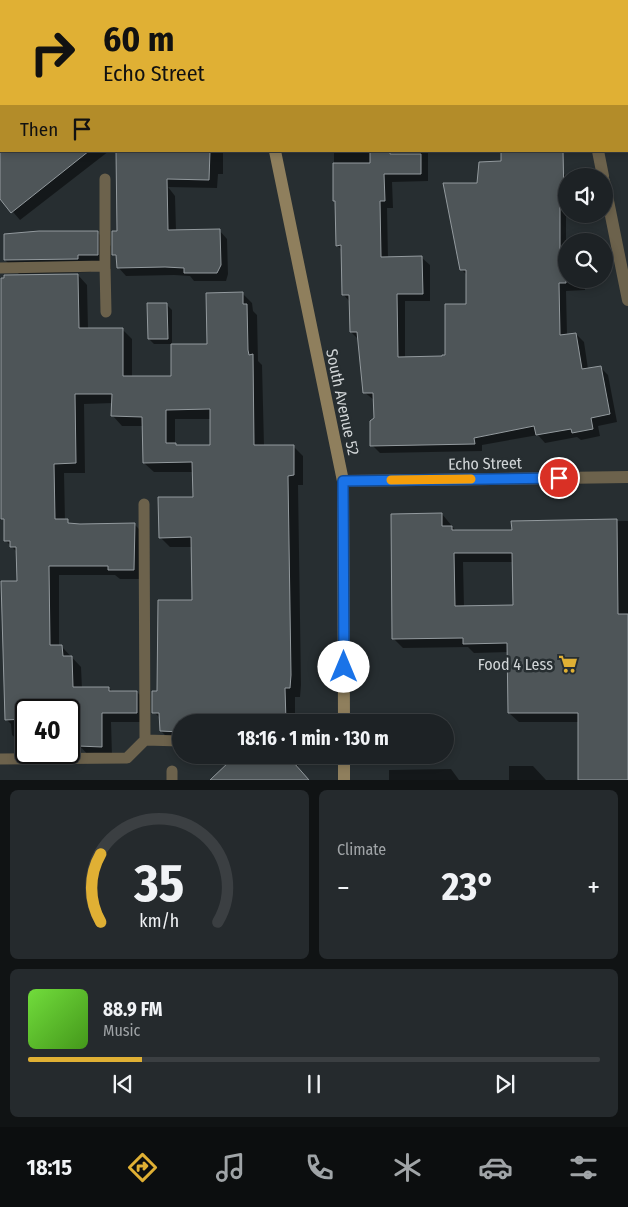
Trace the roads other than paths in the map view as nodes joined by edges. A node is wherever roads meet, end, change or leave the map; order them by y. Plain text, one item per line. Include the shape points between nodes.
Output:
1 (275, 152) edge
2 (598, 152) edge
3 (601, 168) edge
4 (105, 179) dead end
5 (613, 223) edge
6 (105, 266) junction
7 (0, 268) edge
8 (628, 300) edge
9 (106, 312) dead end
10 (628, 477) edge
11 (343, 481) junction
12 (144, 504) dead end
13 (344, 714) edge
14 (144, 740) junction
15 (172, 741) edge
16 (0, 759) edge
17 (344, 764) edge
18 (344, 780) edge

1 - 11 street, South Avenue 52
2 - 3 street
4 - 6 lane
5 - 8 street
6 - 7 lane
6 - 9 lane
10 - 11 street, Echo Street
11 - 13 street, South Avenue 52
12 - 14 lane
14 - 15 lane
14 - 16 lane via 127,758
17 - 18 street

